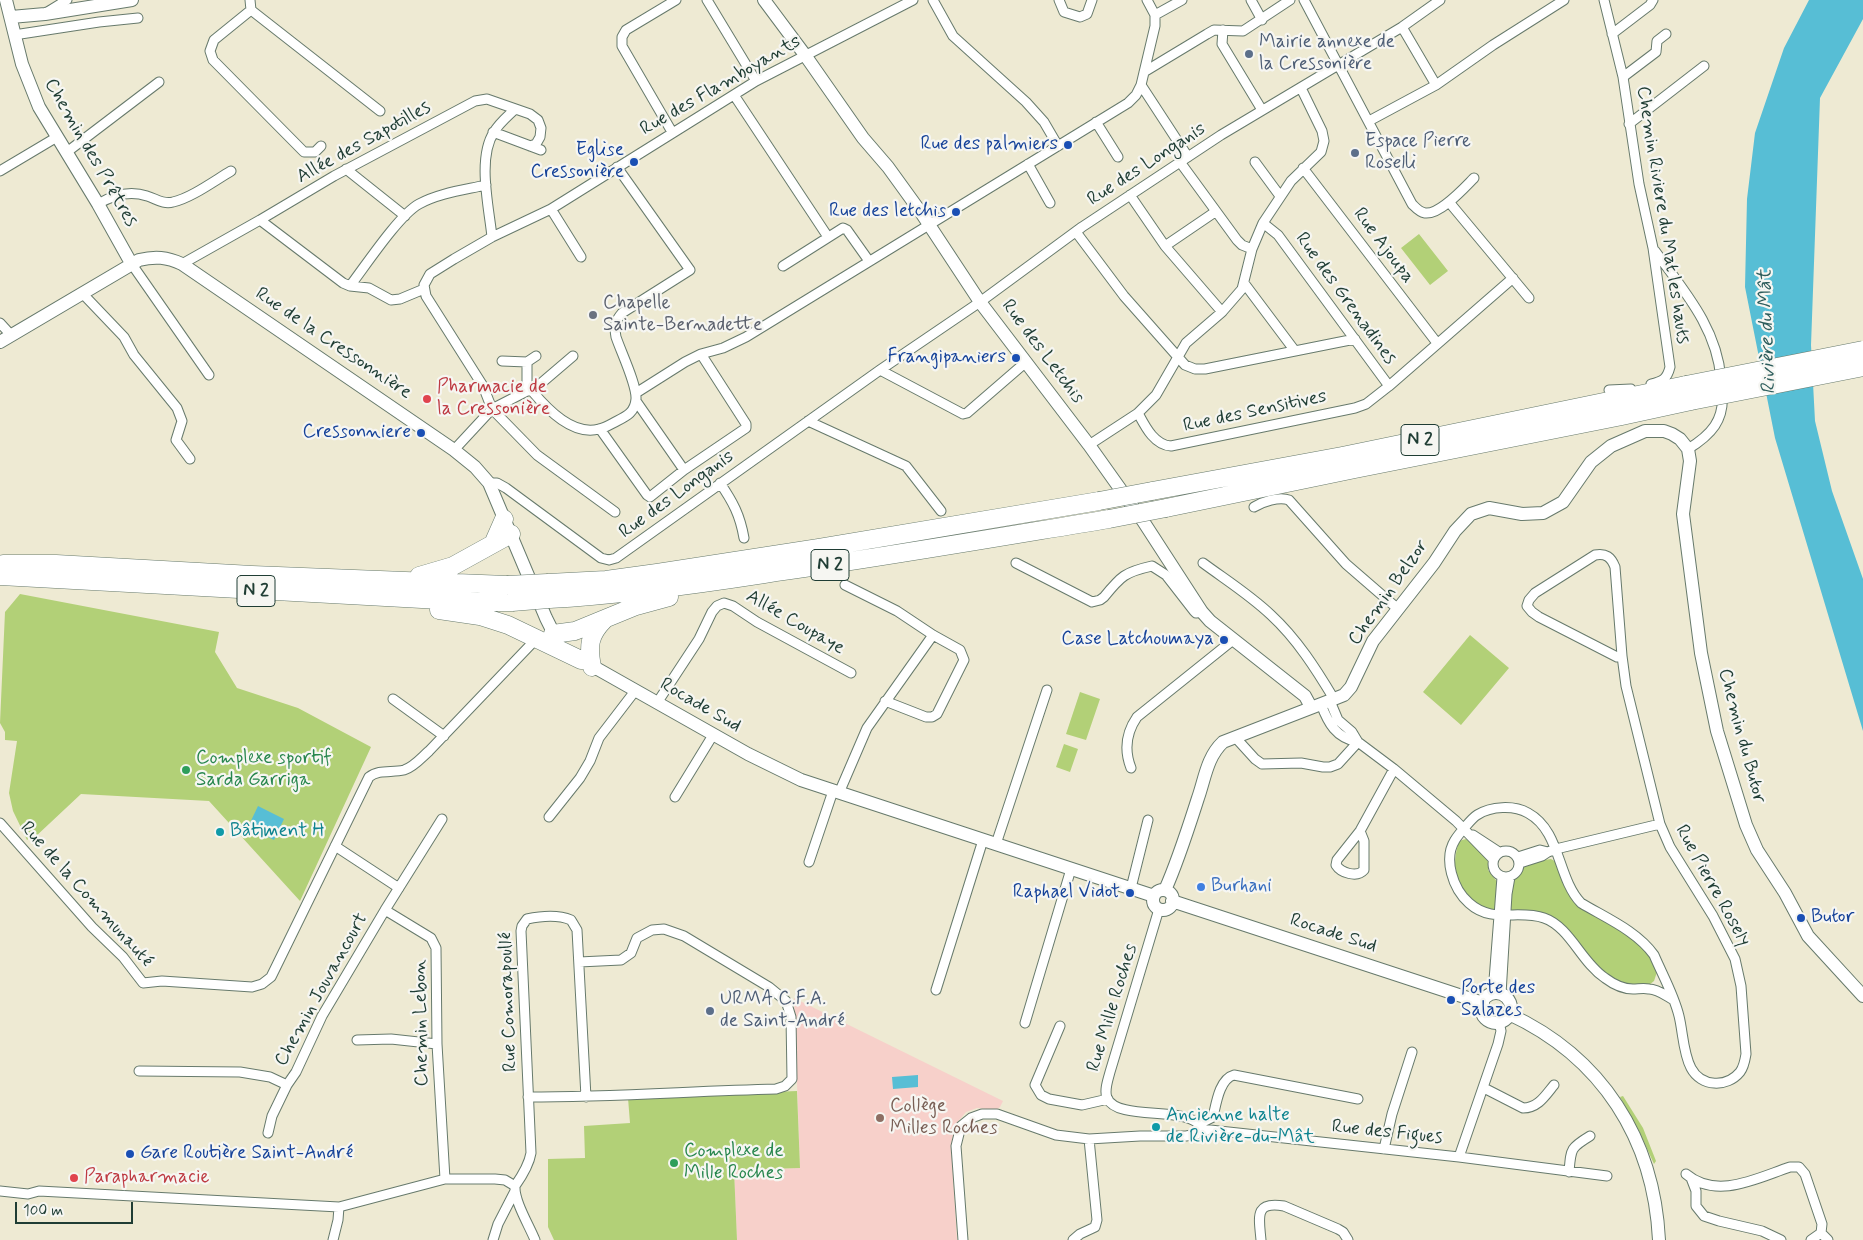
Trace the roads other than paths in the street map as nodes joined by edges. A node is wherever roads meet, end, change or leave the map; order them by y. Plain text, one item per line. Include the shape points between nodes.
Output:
1 (67, 0) edge
2 (132, 0) edge
3 (250, 0) edge
4 (676, 0) edge
5 (707, 0) edge
6 (764, 0) edge
7 (913, 0) edge
8 (933, 0) edge
9 (1059, 0) edge
10 (1092, 0) edge
11 (1147, 0) edge
12 (1182, 0) edge
13 (1250, 0) edge
14 (1290, 0) edge
15 (1304, 0) edge
16 (1440, 0) edge
17 (1564, 0) edge
18 (1604, 0) edge
19 (1653, 0) edge
20 (4, 2) edge
21 (251, 10) junction
22 (45, 14) junction
23 (1155, 15) junction
24 (11, 17) junction
25 (138, 18) dead end
26 (1262, 20) junction
27 (1402, 27) junction
28 (1223, 30) junction
29 (1612, 34) junction
30 (1666, 34) dead end
31 (14, 35) junction
32 (805, 55) junction
33 (1338, 66) junction
34 (1704, 66) dead end
35 (1144, 72) junction
36 (1623, 77) junction
37 (756, 81) junction
38 (159, 82) dead end
39 (1436, 84) junction
40 (1142, 85) junction
41 (1301, 88) junction
42 (734, 95) junction
43 (515, 109) junction
44 (1262, 110) junction
45 (380, 111) dead end
46 (1369, 121) junction
47 (1096, 122) junction
48 (1629, 124) junction
49 (493, 132) junction
50 (672, 132) junction
51 (57, 136) junction
52 (321, 146) dead end
53 (530, 146) junction
54 (1058, 146) junction
55 (541, 150) dead end
56 (67, 152) junction
57 (1118, 157) dead end
58 (1184, 159) junction
59 (1255, 162) dead end
60 (1028, 164) junction
61 (617, 167) junction
62 (1303, 168) junction
63 (346, 169) junction
64 (0, 171) edge
65 (231, 171) dead end
66 (1474, 178) dead end
67 (486, 186) junction
68 (1130, 195) junction
69 (1280, 196) junction
70 (1449, 202) junction
71 (1050, 203) dead end
72 (98, 204) junction
73 (551, 209) junction
74 (1216, 212) junction
75 (405, 216) junction
76 (260, 220) junction
77 (1263, 223) junction
78 (929, 224) junction
79 (1076, 232) junction
80 (492, 237) junction
81 (828, 238) junction
82 (1165, 246) junction
83 (1653, 248) junction
84 (1252, 249) junction
85 (582, 257) dead end
86 (868, 261) junction
87 (131, 263) junction
88 (182, 264) junction
89 (783, 266) dead end
90 (1513, 278) junction
91 (1244, 283) junction
92 (350, 286) junction
93 (424, 289) junction
94 (82, 293) junction
95 (1529, 298) dead end
96 (980, 302) junction
97 (1222, 312) junction
98 (0, 322) edge
99 (6, 338) edge
100 (1355, 339) junction
101 (1437, 343) junction
102 (1863, 350) edge
103 (1295, 351) junction
104 (701, 354) junction
105 (536, 356) dead end
106 (573, 356) dead end
107 (1178, 356) junction
108 (502, 362) dead end
109 (527, 362) junction
110 (1026, 362) junction
111 (1863, 367) edge
112 (880, 370) junction
113 (209, 375) dead end
114 (1388, 386) junction
115 (1609, 390) dead end
116 (530, 391) junction
117 (1689, 393) junction
118 (636, 397) junction
119 (492, 410) junction
120 (1138, 413) junction
121 (808, 421) junction
122 (600, 429) junction
123 (1089, 445) junction
124 (1688, 449) junction
125 (454, 450) junction
126 (190, 459) dead end
127 (684, 470) junction
128 (489, 483) junction
129 (720, 483) junction
130 (1254, 507) dead end
131 (941, 511) dead end
132 (615, 512) dead end
133 (508, 526) junction
134 (744, 538) dead end
135 (0, 558) edge
136 (866, 560) junction
137 (1016, 563) dead end
138 (1203, 563) dead end
139 (0, 564) edge
140 (56, 564) junction
141 (0, 576) edge
142 (398, 581) junction
143 (845, 586) dead end
144 (548, 591) junction
145 (312, 593) junction
146 (1398, 609) junction
147 (1202, 612) junction
148 (604, 620) junction
149 (933, 634) junction
150 (545, 636) junction
151 (1234, 640) junction
152 (1622, 656) junction
153 (587, 663) junction
154 (851, 673) dead end
155 (1047, 690) dead end
156 (636, 691) junction
157 (393, 699) dead end
158 (885, 701) junction
159 (657, 703) junction
160 (1324, 703) junction
161 (713, 735) junction
162 (444, 736) junction
163 (1235, 737) junction
164 (1358, 742) junction
165 (1131, 768) dead end
166 (1394, 769) junction
167 (836, 792) junction
168 (676, 797) dead end
169 (550, 817) dead end
170 (442, 820) dead end
171 (1148, 820) dead end
172 (0, 823) edge
173 (1660, 824) junction
174 (1360, 831) junction
175 (1468, 832) junction
176 (983, 840) junction
177 (996, 844) junction
178 (335, 846) junction
179 (1552, 850) junction
180 (1496, 856) junction
181 (1519, 860) junction
182 (809, 862) dead end
183 (1071, 869) junction
184 (1506, 877) junction
185 (399, 888) junction
186 (1131, 888) junction
187 (1164, 896) junction
188 (1159, 909) joint
189 (385, 910) junction
190 (1502, 916) junction
191 (580, 962) junction
192 (1661, 972) junction
193 (1650, 989) junction
194 (936, 990) dead end
195 (1497, 994) junction
196 (1863, 996) edge
197 (1672, 1000) junction
198 (1482, 1003) junction
199 (1504, 1018) junction
200 (1025, 1023) dead end
201 (1060, 1026) dead end
202 (357, 1040) dead end
203 (437, 1044) junction
204 (1412, 1052) dead end
205 (140, 1072) dead end
206 (287, 1085) junction
207 (1554, 1085) dead end
208 (1484, 1088) junction
209 (528, 1097) junction
210 (586, 1097) junction
211 (1108, 1099) junction
212 (1358, 1099) dead end
213 (1200, 1126) junction
214 (268, 1133) dead end
215 (1590, 1136) dead end
216 (1089, 1139) junction
217 (1384, 1149) junction
218 (1459, 1157) junction
219 (1569, 1172) junction
220 (1607, 1176) dead end
221 (445, 1179) junction
222 (515, 1188) junction
223 (0, 1190) edge
224 (339, 1207) junction
225 (520, 1207) junction
226 (504, 1210) junction
227 (1821, 1233) junction
228 (333, 1240) edge
229 (493, 1240) edge
230 (535, 1240) edge
231 (963, 1240) edge
232 (1073, 1240) edge
233 (1261, 1240) edge
234 (1348, 1240) edge
235 (1659, 1240) edge
236 (1781, 1240) edge
237 (1811, 1240) edge
238 (1828, 1240) edge

1 - 22 street
2 - 22 street
3 - 21 street
4 - 50 street via 626,30 622,38 622,46
5 - 37 street
6 - 32 street, Rue des Letchis
7 - 32 street, Rue des Flamboyants
8 - 54 street via 953,36 1026,102 1044,122
9 - 10 street via 1064,12 1080,17 1086,14
11 - 23 street
12 - 23 street
13 - 26 street
14 - 26 street
15 - 33 street
16 - 27 street, Rue des Longanis
17 - 39 street
18 - 29 street, Chemin Riviere du Mat les hauts
19 - 29 street
20 - 24 street, Chemin des Prêtres
21 - 45 street
21 - 52 street via 214,40 210,51 213,60 304,152 315,152
22 - 24 street
23 - 35 street
24 - 31 street, Chemin des Prêtres
25 - 31 street
26 - 28 street via 1243,31
27 - 33 street, Rue des Longanis
27 - 39 street
28 - 35 street via 1214,30
28 - 44 street via 1222,44
29 - 36 street, Chemin Riviere du Mat les hauts
30 - 36 street via 1657,41 1656,52
31 - 51 street, Chemin des Prêtres via 29,85
32 - 37 street, Rue des Flamboyants
32 - 78 street, Rue des Letchis
33 - 41 street, Rue des Longanis
33 - 46 street
34 - 48 street
35 - 40 street
36 - 48 street, Chemin Riviere du Mat les hauts
37 - 42 street, Rue des Flamboyants
38 - 56 street
39 - 46 street
40 - 47 street via 1128,103
40 - 58 street
41 - 44 street, Rue des Longanis
41 - 62 street via 1324,141 1321,152
42 - 50 street, Rue des Flamboyants
42 - 81 street
43 - 49 street
43 - 53 street, Allée des Sapotilles via 530,114 542,128 536,144
43 - 63 street, Allée des Sapotilles via 487,99 476,100
44 - 58 street, Rue des Longanis
46 - 70 street via 1412,204 1426,213
47 - 54 street
47 - 57 street
48 - 83 street, Chemin Riviere du Mat les hauts
49 - 53 street
49 - 67 street via 485,162
50 - 61 street, Rue des Flamboyants
51 - 56 street, Chemin des Prêtres
51 - 64 street
53 - 55 street
54 - 60 street
56 - 72 street, Chemin des Prêtres
58 - 68 street, Rue des Longanis
58 - 74 street
59 - 69 street
60 - 71 street
60 - 78 street
61 - 73 street, Rue des Flamboyants
61 - 118 street via 690,268 689,272 622,313 616,320 616,337
62 - 69 street
62 - 101 street, Rue Ajoupa
63 - 75 street
63 - 76 street, Allée des Sapotilles
65 - 72 street via 172,203 146,195 123,194 111,196
66 - 70 street
67 - 75 street via 434,197 418,204
67 - 80 street
68 - 79 street, Rue des Longanis
68 - 82 street
69 - 77 street
70 - 90 street
72 - 87 street, Chemin des Prêtres
73 - 80 street, Rue des Flamboyants
73 - 85 street
74 - 82 street
74 - 84 street via 1237,240
75 - 92 street
76 - 88 street, Allée des Sapotilles
76 - 92 street
77 - 84 street
77 - 100 street, Rue des Grenadines via 1278,235
78 - 86 street
78 - 96 street, Rue des Letchis
79 - 96 street, Rue des Longanis
79 - 107 street via 1124,296
80 - 93 street, Rue des Flamboyants via 430,274
81 - 86 street via 845,229
81 - 89 street
82 - 97 street
83 - 115 street, Chemin Riviere du Mat les hauts via 1670,367 1667,377 1661,382 1626,390
83 - 124 street via 1706,324 1720,367 1723,406 1719,419 1711,431
84 - 91 street
86 - 104 street via 746,337
87 - 88 street, Rue de la Cressonnière via 152,257
87 - 94 street, Rue de la Cressonnière
87 - 113 street
88 - 125 street, Rue de la Cressonnière
90 - 95 street
90 - 101 street, Rue des Grenadines
91 - 97 street via 1237,297
91 - 103 street
92 - 93 street via 369,288 391,300
93 - 119 street via 483,386
94 - 99 street, Rue de la Cressonnière
94 - 126 street via 124,337 134,355 177,408 182,421 176,440
96 - 110 street, Rue des Letchis
96 - 112 street, Rue des Longanis
97 - 107 street via 1186,343
98 - 99 street
100 - 103 street
100 - 114 street, Rue des Grenadines
101 - 114 street, Rue des Grenadines
102 - 117 highway, N 2, bridge
103 - 107 street via 1204,369 1185,365
104 - 118 street
104 - 127 street via 747,426
105 - 109 street
106 - 116 street
107 - 120 street via 1156,396
108 - 109 street
109 - 116 street
110 - 112 street via 963,414
110 - 123 street, Rue des Letchis
111 - 117 highway, N 2, bridge
112 - 121 street, Rue des Longanis
114 - 120 street, Rue des Sensitives via 1356,408 1171,446 1163,446 1156,441
116 - 119 street
116 - 122 street via 543,405 580,430
117 - 136 highway, N 2, bridge via 1622,416 1109,519
117 - 144 highway, N 2, bridge via 1099,501
118 - 122 street via 631,413
118 - 127 street
119 - 125 street
119 - 132 street via 537,456
120 - 123 street
121 - 129 street, Rue des Longanis
121 - 131 street via 906,466
122 - 127 street via 650,497
123 - 147 street, Rue des Letchis
124 - 146 street, Chemin Belzor via 1672,434 1645,431 1611,446 1591,462 1563,502 1554,508 1538,514 1488,508 1471,514
124 - 196 street, Chemin du Butor via 1690,468 1683,514 1701,653 1717,731 1746,825 1757,850 1786,893 1808,936
125 - 128 street, Rue de la Cressonnière
128 - 129 street, Rue des Longanis via 506,488 591,552 609,560
128 - 133 street, Rue de la Cressonnière
129 - 134 street via 732,500
130 - 146 street via 1286,498 1289,500 1346,564
133 - 142 highway via 493,544 453,566
133 - 150 street, Rue de la Cressonnière
135 - 140 highway
136 - 144 highway, N 2 via 606,596
136 - 148 highway via 675,596 636,606
137 - 147 street via 1092,602 1104,597 1122,576 1152,566 1166,575 1196,613
138 - 160 street via 1244,592 1281,625 1309,660
139 - 140 highway, N 2
140 - 142 highway, N 2
141 - 145 highway, N 2
142 - 144 highway, N 2, bridge via 507,585
143 - 149 street via 897,610
144 - 145 highway, N 2, bridge via 512,602
145 - 150 highway via 480,616
146 - 160 street, Chemin Belzor via 1373,642 1351,687 1344,695
147 - 151 street, Rue des Letchis
148 - 150 highway via 574,631
148 - 153 highway via 594,631
149 - 158 street
149 - 158 street via 960,650 964,660 937,714 926,717
150 - 153 highway
150 - 162 street, Rue de la Communauté via 525,652
151 - 160 street, Rue des Letchis via 1305,696
151 - 165 street via 1137,717 1126,748
152 - 152 street, Rue Pierre Rosely via 1615,567 1608,556 1595,555 1528,600 1527,606 1539,617 1617,657
152 - 173 street, Rue Pierre Rosely via 1626,686
153 - 156 street, Rocade Sud
154 - 159 street, Allée Coupaye via 724,603 712,612 699,639
155 - 177 street
156 - 159 street, Rocade Sud
156 - 169 street via 599,738 580,778
157 - 162 street
158 - 167 street via 862,736
159 - 161 street, Rocade Sud
160 - 163 street, Chemin Belzor
160 - 164 street
161 - 167 street, Rocade Sud via 779,770
161 - 168 street
162 - 178 street, Rue de la Communauté via 405,770 379,772 369,777
163 - 164 street via 1254,760 1262,764 1301,763 1330,767 1338,764
163 - 187 street, Chemin Belzor via 1223,742 1210,759
164 - 166 street
166 - 174 street
166 - 175 street
167 - 176 street, Rocade Sud
167 - 182 street
170 - 185 street
171 - 186 street
172 - 178 street, Rue de la Communauté via 143,983 252,987 262,984 271,977
173 - 179 street
173 - 197 street, Rue Pierre Rosely via 1735,960 1741,986 1746,1054 1740,1072 1732,1079 1713,1084 1697,1077 1687,1056
174 - 174 street via 1337,860 1339,870 1357,875 1364,872 1364,841
175 - 179 street, Rue Pierre Rosely via 1477,815 1494,809 1512,808 1529,813 1542,825 1550,836
175 - 180 street
175 - 190 street, Rue Pierre Rosely via 1454,841 1450,858 1458,890 1468,903 1483,912
176 - 177 street, Rocade Sud
176 - 194 street
177 - 183 street, Rocade Sud
178 - 185 street
179 - 181 street via 1542,856
179 - 192 street, Rue Pierre Rosely via 1581,903 1648,946
180 - 181 street via 1507,850 1515,853
180 - 184 street via 1494,868
181 - 184 street via 1517,872
183 - 186 street, Rocade Sud
183 - 200 street
184 - 190 street
185 - 189 street
186 - 187 street, Rocade Sud
187 - 188 street via 1168,908
187 - 198 street, Rocade Sud
188 - 211 street, Rue Mille Roches via 1110,1072 1106,1088
189 - 203 street, Chemin Lebon via 434,942
189 - 206 street, Chemin Jouvancourt via 322,1016
190 - 193 street, Rue Pierre Rosely via 1532,915 1550,921 1564,930 1588,964 1605,978 1632,989
190 - 195 street
191 - 209 street, Rue Comorapoullé via 577,930 571,920 548,916 524,921 521,931
191 - 210 street, Rue Comorapoullé
191 - 210 street via 621,960 631,953 637,938 652,930 664,929 684,936 769,987 786,1001 791,1017 792,1080 784,1086 776,1089
192 - 193 street
192 - 197 street, Rue Pierre Rosely
193 - 197 street, Rue Pierre Rosely
195 - 198 street via 1489,995
195 - 199 street via 1509,1000 1511,1010
198 - 199 street via 1484,1016 1491,1021
199 - 208 street
199 - 235 street via 1556,1041 1598,1079 1615,1101 1645,1160 1655,1199
201 - 211 street via 1035,1085 1041,1095 1082,1105
202 - 203 street
203 - 221 street, Chemin Lebon
204 - 217 street
205 - 206 street, Chemin Jouvancourt via 240,1072 270,1077
206 - 214 street via 272,1116
207 - 208 street via 1536,1106 1530,1108 1523,1108
208 - 218 street
209 - 210 street
209 - 222 street, Rue Comorapoullé via 531,1156
211 - 213 street, Rue Mille Roches via 1117,1108 1184,1117
212 - 213 street via 1234,1075 1224,1082 1213,1118
213 - 216 street via 1197,1134 1186,1136
213 - 217 street, Rue des Figues
215 - 219 street via 1571,1151
216 - 231 street via 1056,1135 997,1114 982,1114 961,1126 956,1146
216 - 232 street via 1098,1220 1095,1227
217 - 218 street, Rue des Figues
218 - 219 street, Rue des Figues
219 - 220 street, Rue des Figues
221 - 222 street via 506,1180
221 - 224 street
222 - 225 street
222 - 226 street
223 - 224 street via 28,1194 40,1191
224 - 228 street
225 - 226 street
225 - 230 street
226 - 229 street
227 - 236 street via 1820,1215 1805,1174 1799,1167 1728,1187 1707,1186 1688,1176 1696,1191 1696,1206 1704,1216 1762,1231
227 - 237 street
227 - 238 street
233 - 234 street via 1260,1212 1267,1205 1275,1205 1338,1229

